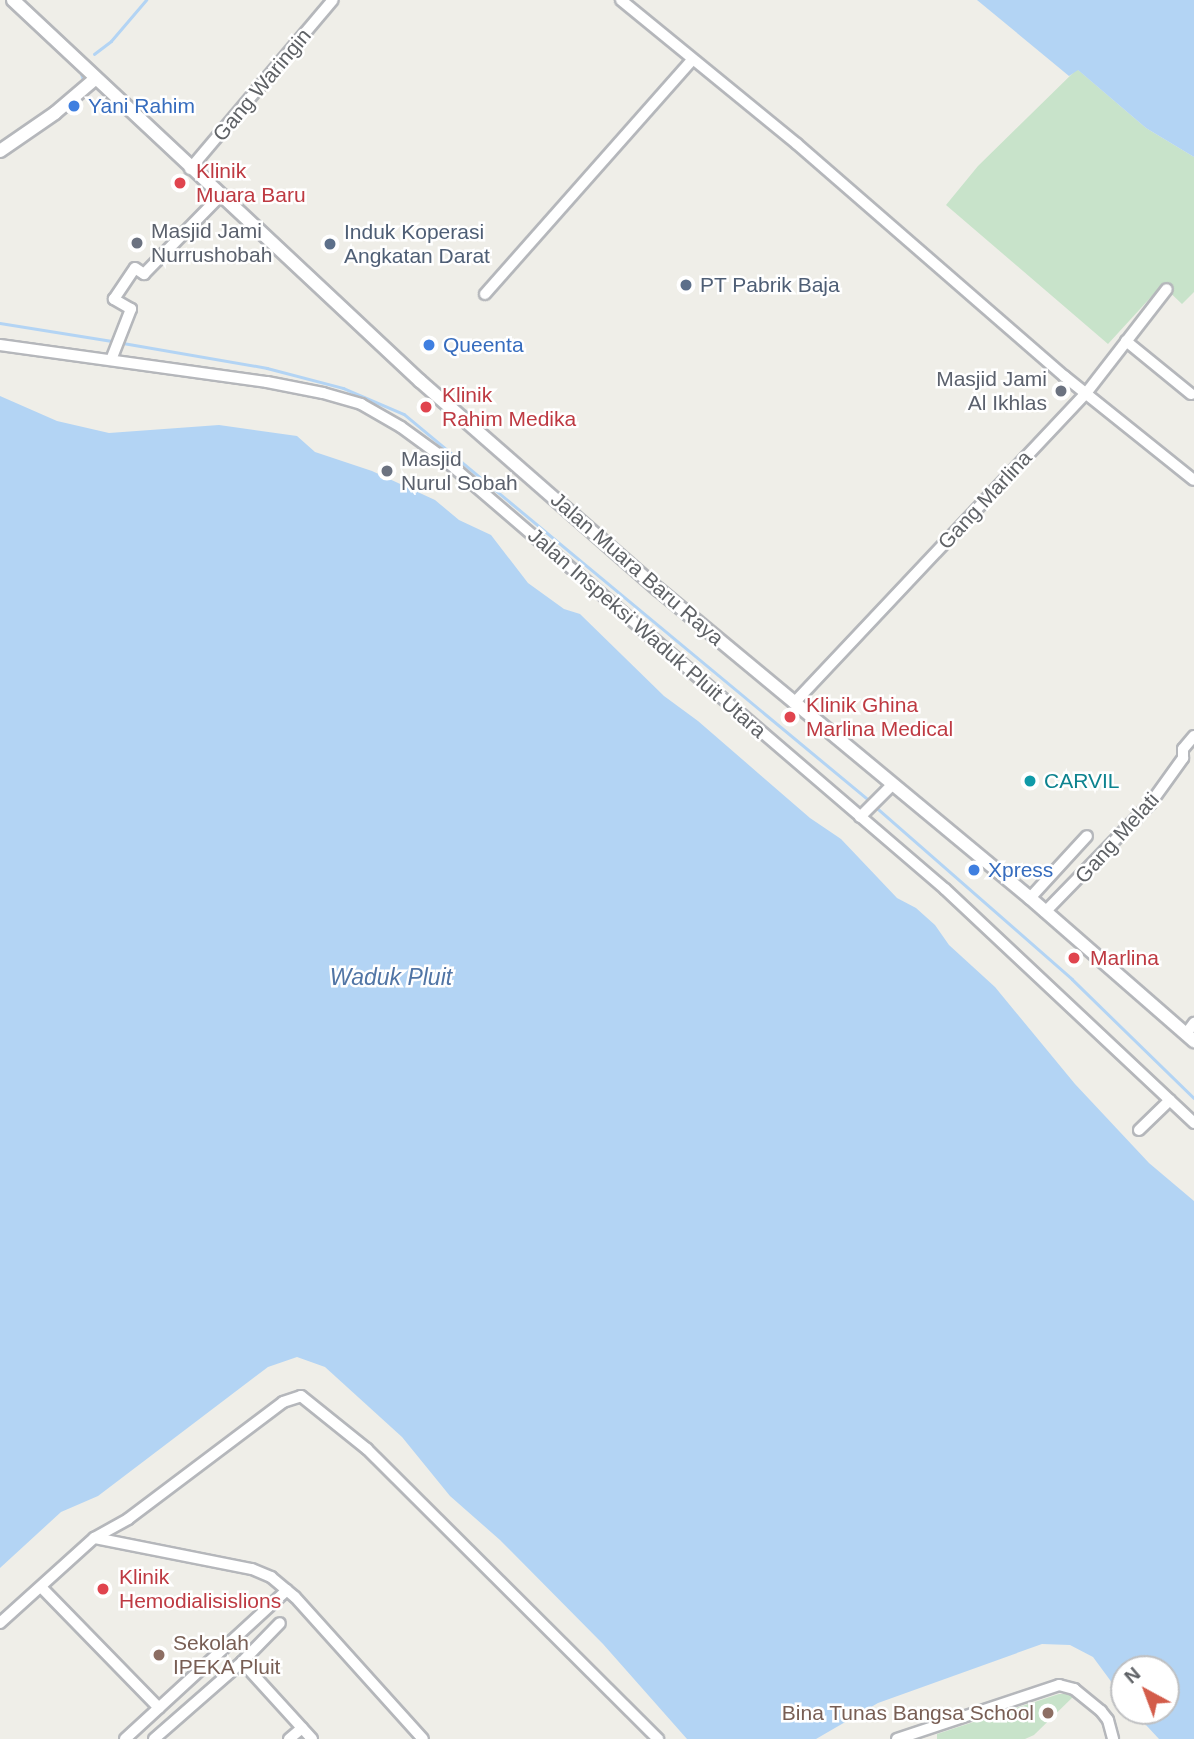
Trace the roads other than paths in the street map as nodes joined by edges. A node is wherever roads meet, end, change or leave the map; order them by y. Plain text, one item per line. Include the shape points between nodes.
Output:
1 (13, 0) edge
2 (333, 0) edge
3 (621, 0) edge
4 (692, 60) junction
5 (94, 79) junction
6 (0, 151) edge
7 (190, 169) junction
8 (220, 196) junction
9 (1167, 289) dead end
10 (485, 294) dead end
11 (1126, 341) junction
12 (0, 345) edge
13 (111, 360) junction
14 (1087, 392) junction
15 (1191, 394) dead end
16 (1194, 480) edge
17 (794, 703) junction
18 (1194, 736) edge
19 (891, 786) junction
20 (860, 817) junction
21 (1087, 836) dead end
22 (1030, 898) junction
23 (1045, 912) junction
24 (1194, 1023) edge
25 (1190, 1038) edge
26 (1170, 1100) junction
27 (1194, 1123) edge
28 (1139, 1130) dead end
29 (94, 1538) junction
30 (41, 1587) junction
31 (291, 1594) junction
32 (0, 1623) edge
33 (280, 1623) dead end
34 (242, 1662) junction
35 (159, 1708) junction
36 (302, 1728) junction
37 (420, 1738) edge
38 (125, 1739) edge
39 (154, 1739) edge
40 (289, 1739) edge
41 (312, 1739) edge
42 (658, 1739) edge
43 (897, 1739) edge
44 (1113, 1739) edge

1 - 5 street, Jalan Muara Baru Raya
2 - 7 street, Gang Waringin
3 - 4 street
4 - 10 street
4 - 14 street
5 - 6 street
5 - 7 street, Jalan Muara Baru Raya
7 - 8 street, Jalan Muara Baru Raya
8 - 13 street via 144,274 135,268 114,299 131,309
8 - 17 street, Jalan Muara Baru Raya via 420,381
9 - 11 street, Gang Marlina
11 - 14 street, Gang Marlina
11 - 15 street
12 - 13 street, Jalan Inspeksi Waduk Pluit Utara
13 - 20 street, Jalan Inspeksi Waduk Pluit Utara via 323,393 360,404 401,427 439,454
14 - 16 street
14 - 17 street, Gang Marlina
17 - 19 street, Jalan Muara Baru Raya
18 - 23 street, Gang Melati via 1150,804
19 - 20 street
19 - 22 street, Jalan Muara Baru Raya
20 - 26 street, Jalan Inspeksi Waduk Pluit Utara via 1040,976
21 - 22 street
22 - 23 street, Jalan Muara Baru Raya
23 - 25 street, Jalan Muara Baru Raya
24 - 25 street
26 - 27 street, Jalan Inspeksi Waduk Pluit Utara
26 - 28 street
29 - 30 street
29 - 31 street via 251,1569 271,1577
29 - 42 street via 128,1519 283,1402 301,1396 367,1449
30 - 32 street
30 - 35 street
31 - 35 street
31 - 37 street
33 - 34 street
34 - 36 street
34 - 39 street
35 - 38 street
36 - 40 street
36 - 41 street
43 - 44 street via 1059,1685 1074,1689 1101,1711

